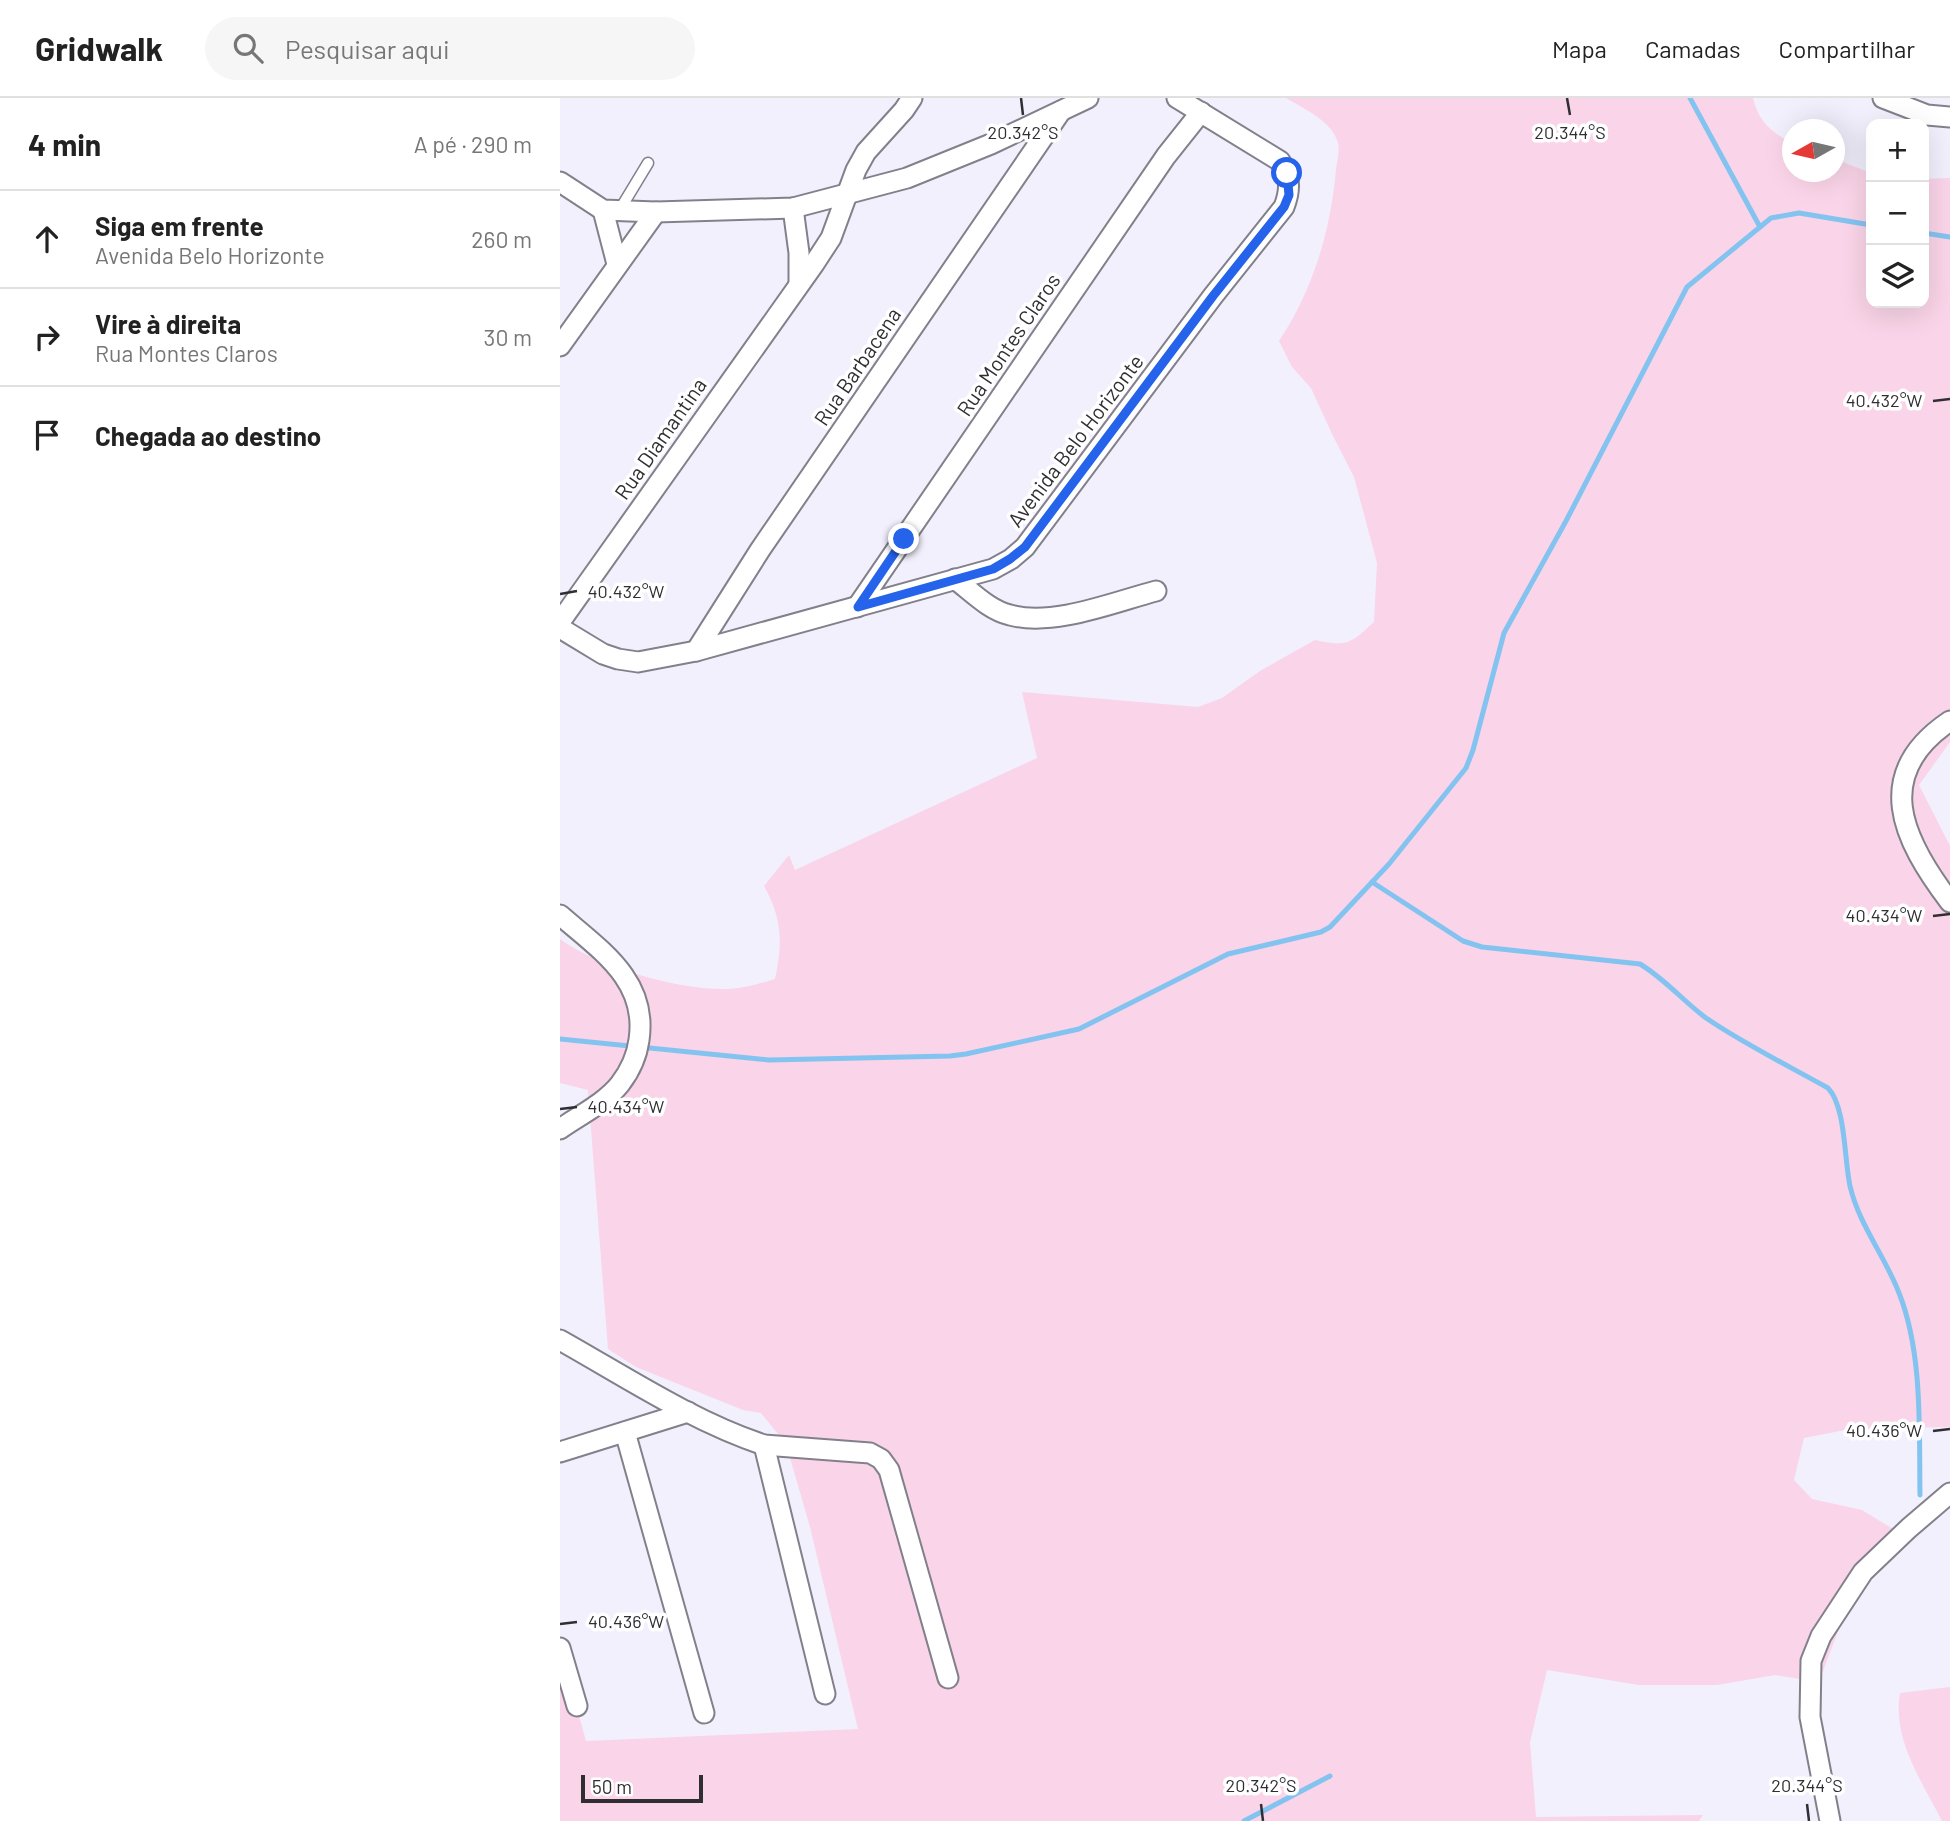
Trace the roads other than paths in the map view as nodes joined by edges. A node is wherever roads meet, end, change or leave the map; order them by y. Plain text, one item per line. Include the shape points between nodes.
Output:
1 (912, 98) edge
2 (1088, 98) edge
3 (1177, 98) edge
4 (1882, 98) edge
5 (1061, 111) junction
6 (1201, 112) junction
7 (1950, 117) edge
8 (648, 163) dead end
9 (560, 181) edge
10 (845, 195) junction
11 (793, 208) junction
12 (611, 210) junction
13 (656, 212) junction
14 (617, 264) junction
15 (799, 283) junction
16 (560, 346) edge
17 (955, 579) junction
18 (1156, 591) dead end
19 (858, 607) junction
20 (560, 622) edge
21 (560, 628) edge
22 (696, 651) junction
23 (1950, 721) edge
24 (1950, 902) edge
25 (560, 915) edge
26 (560, 1129) edge
27 (560, 1340) edge
28 (688, 1412) junction
29 (625, 1432) junction
30 (764, 1445) junction
31 (560, 1452) edge
32 (1950, 1493) edge
33 (560, 1648) edge
34 (948, 1678) dead end
35 (825, 1694) dead end
36 (577, 1706) dead end
37 (704, 1713) dead end
38 (1830, 1821) edge

1 - 10 street, Rua Diamantina via 866,152
2 - 5 street
3 - 6 street, Avenida Belo Horizonte
4 - 7 street via 1927,115
5 - 10 street via 907,178
5 - 22 street, Rua Barbacena via 760,550
6 - 17 street, Avenida Belo Horizonte via 1279,161 1289,183 1284,207 1025,547 993,569
6 - 19 street, Rua Montes Claros via 1166,156
8 - 12 lane
9 - 12 street
10 - 11 street
10 - 15 street, Rua Diamantina via 831,238
11 - 13 street
11 - 15 street
12 - 13 street
12 - 14 street
13 - 14 street
14 - 16 street
15 - 20 street, Rua Diamantina
17 - 18 street via 988,605 1009,615 1032,618 1058,617
17 - 19 street, Avenida Belo Horizonte
19 - 22 street, Avenida Belo Horizonte
21 - 22 street, Avenida Belo Horizonte via 618,659 638,662
23 - 24 street via 1930,734 1913,755 1901,800 1910,837
25 - 26 street via 607,956 631,986 640,1005 641,1026 632,1064 620,1084
27 - 28 street
28 - 29 street
28 - 30 street
29 - 31 street
29 - 37 street
30 - 34 street via 870,1453 881,1459 889,1471
30 - 35 street
32 - 38 street via 1863,1572 1811,1661 1810,1717
33 - 36 street

